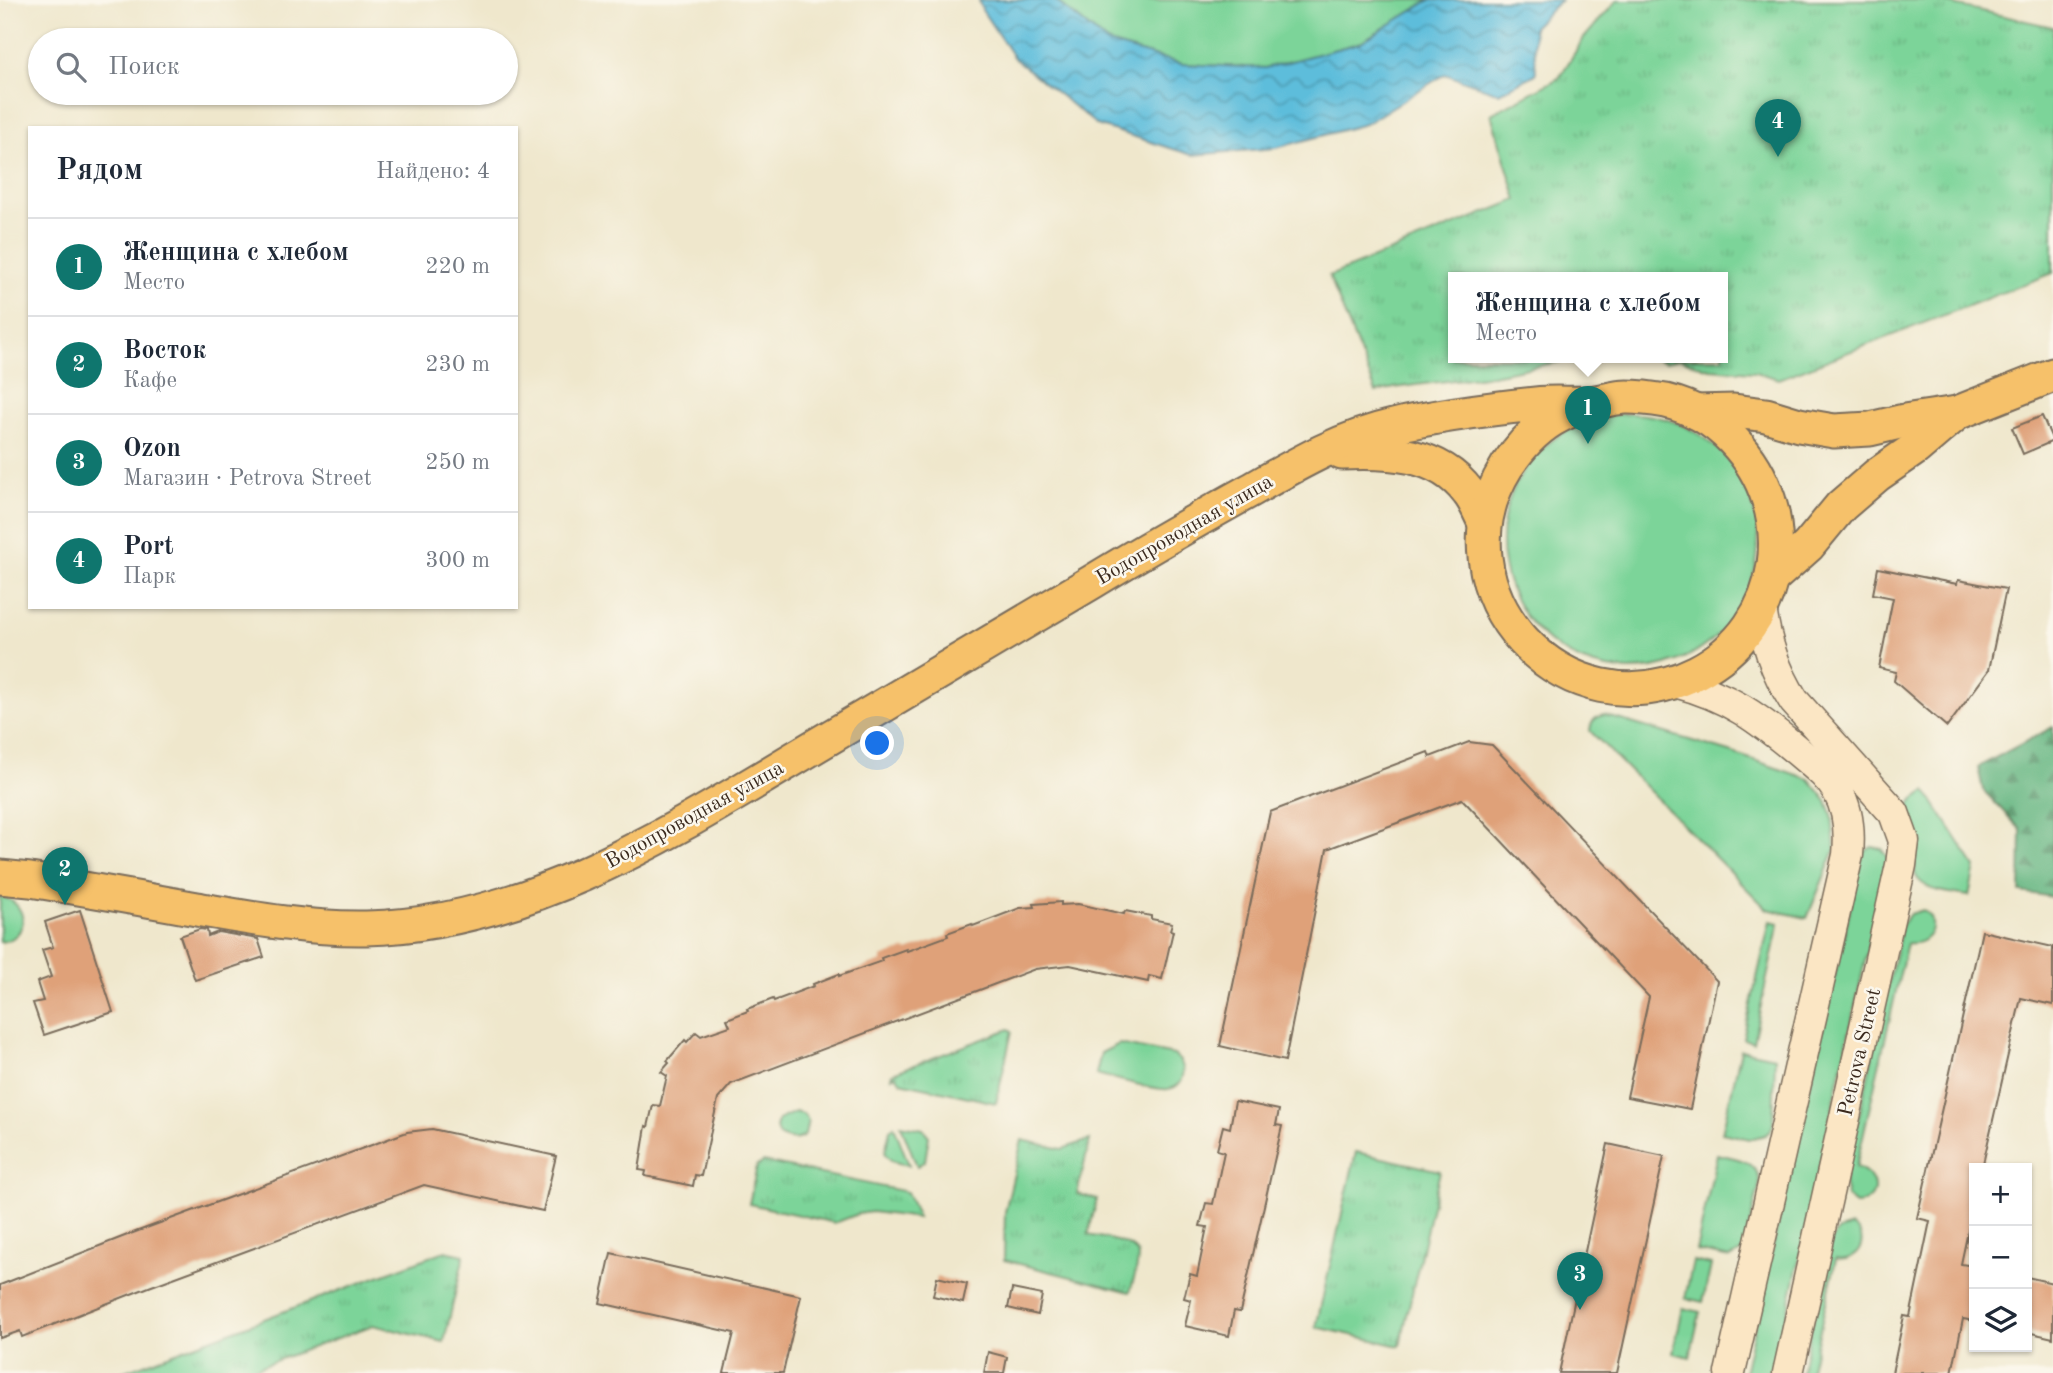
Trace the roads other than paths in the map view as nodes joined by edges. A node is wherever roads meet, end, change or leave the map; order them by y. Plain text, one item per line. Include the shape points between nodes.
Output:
1 (2053, 375) edge
2 (1588, 403) junction
3 (1696, 412) junction
4 (1957, 413) junction
5 (1319, 454) junction
6 (1485, 521) junction
7 (1767, 593) junction
8 (1675, 682) junction
9 (1829, 761) junction
10 (0, 877) edge
11 (1730, 1373) edge
12 (1788, 1373) edge

1 - 4 main road
2 - 3 main road via 1626,397 1662,400
2 - 5 main road, Водопроводная улица via 1542,403 1392,426
2 - 6 main road via 1550,421 1519,448 1497,483
3 - 4 main road via 1766,415 1834,431
3 - 7 main road via 1731,438 1763,482 1774,513 1777,545
4 - 7 main road via 1841,506
5 - 6 main road via 1378,451 1407,454 1434,464 1469,492
5 - 10 main road, Водопроводная улица via 1170,535 648,843 503,906 368,928 289,925
6 - 8 main road via 1487,570 1494,597 1523,643 1544,661 1570,676 1622,689
7 - 8 main road via 1745,633 1725,654
7 - 9 main road via 1765,638 1773,662
8 - 9 main road via 1725,699
9 - 11 main road via 1849,824 1848,855
9 - 12 main road, Petrova Street via 1894,813 1904,841

